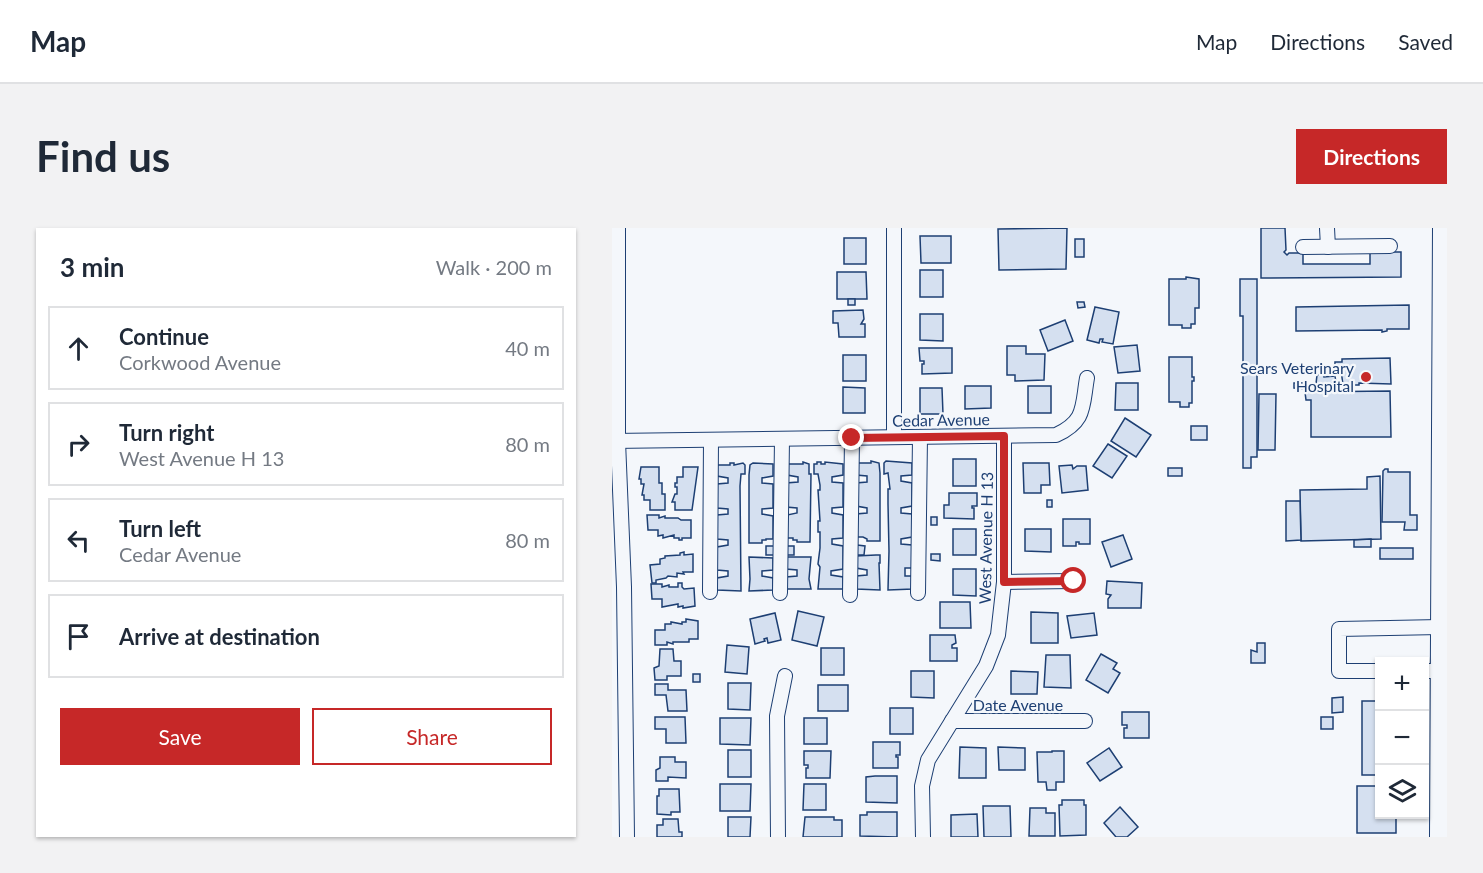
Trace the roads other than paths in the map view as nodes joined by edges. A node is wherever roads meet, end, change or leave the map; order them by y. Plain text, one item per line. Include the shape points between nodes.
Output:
1 (618, 228) edge
2 (894, 228) edge
3 (1327, 228) edge
4 (1442, 228) edge
5 (1390, 246) dead end
6 (1303, 247) dead end
7 (1328, 247) junction
8 (1087, 378) dead end
9 (1004, 436) junction
10 (894, 437) junction
11 (920, 437) junction
12 (852, 438) junction
13 (782, 439) junction
14 (711, 440) junction
15 (615, 441) edge
16 (1074, 581) dead end
17 (1004, 582) junction
18 (618, 587) edge
19 (710, 592) dead end
20 (918, 592) dead end
21 (780, 593) dead end
22 (850, 595) dead end
23 (1440, 627) junction
24 (1375, 671) edge
25 (1433, 671) edge
26 (785, 676) dead end
27 (952, 721) junction
28 (1085, 721) dead end
29 (619, 733) edge
30 (1442, 827) edge
31 (627, 837) edge
32 (778, 837) edge
33 (923, 837) edge

1 - 15 street
2 - 10 street
3 - 7 street
4 - 23 main road
5 - 7 street
6 - 7 street
8 - 9 street, Cedar Avenue via 1081,416 1071,428 1056,435
9 - 11 street, Cedar Avenue
9 - 17 street, West Avenue H 13
10 - 11 street, Cedar Avenue
10 - 12 street, Cedar Avenue
11 - 20 street
12 - 13 street, Cedar Avenue
12 - 22 street
13 - 14 street, Cedar Avenue
13 - 21 street
14 - 15 street, Cedar Avenue
14 - 19 street
15 - 18 street
16 - 17 street
17 - 27 street, West Avenue H 13 via 998,635 986,666
18 - 29 street
23 - 24 street via 1339,628 1339,671
23 - 25 main road
25 - 30 main road
26 - 32 street via 777,716
27 - 28 street, Date Avenue
27 - 33 street, West Avenue H 13 via 928,760 922,786
29 - 31 street

